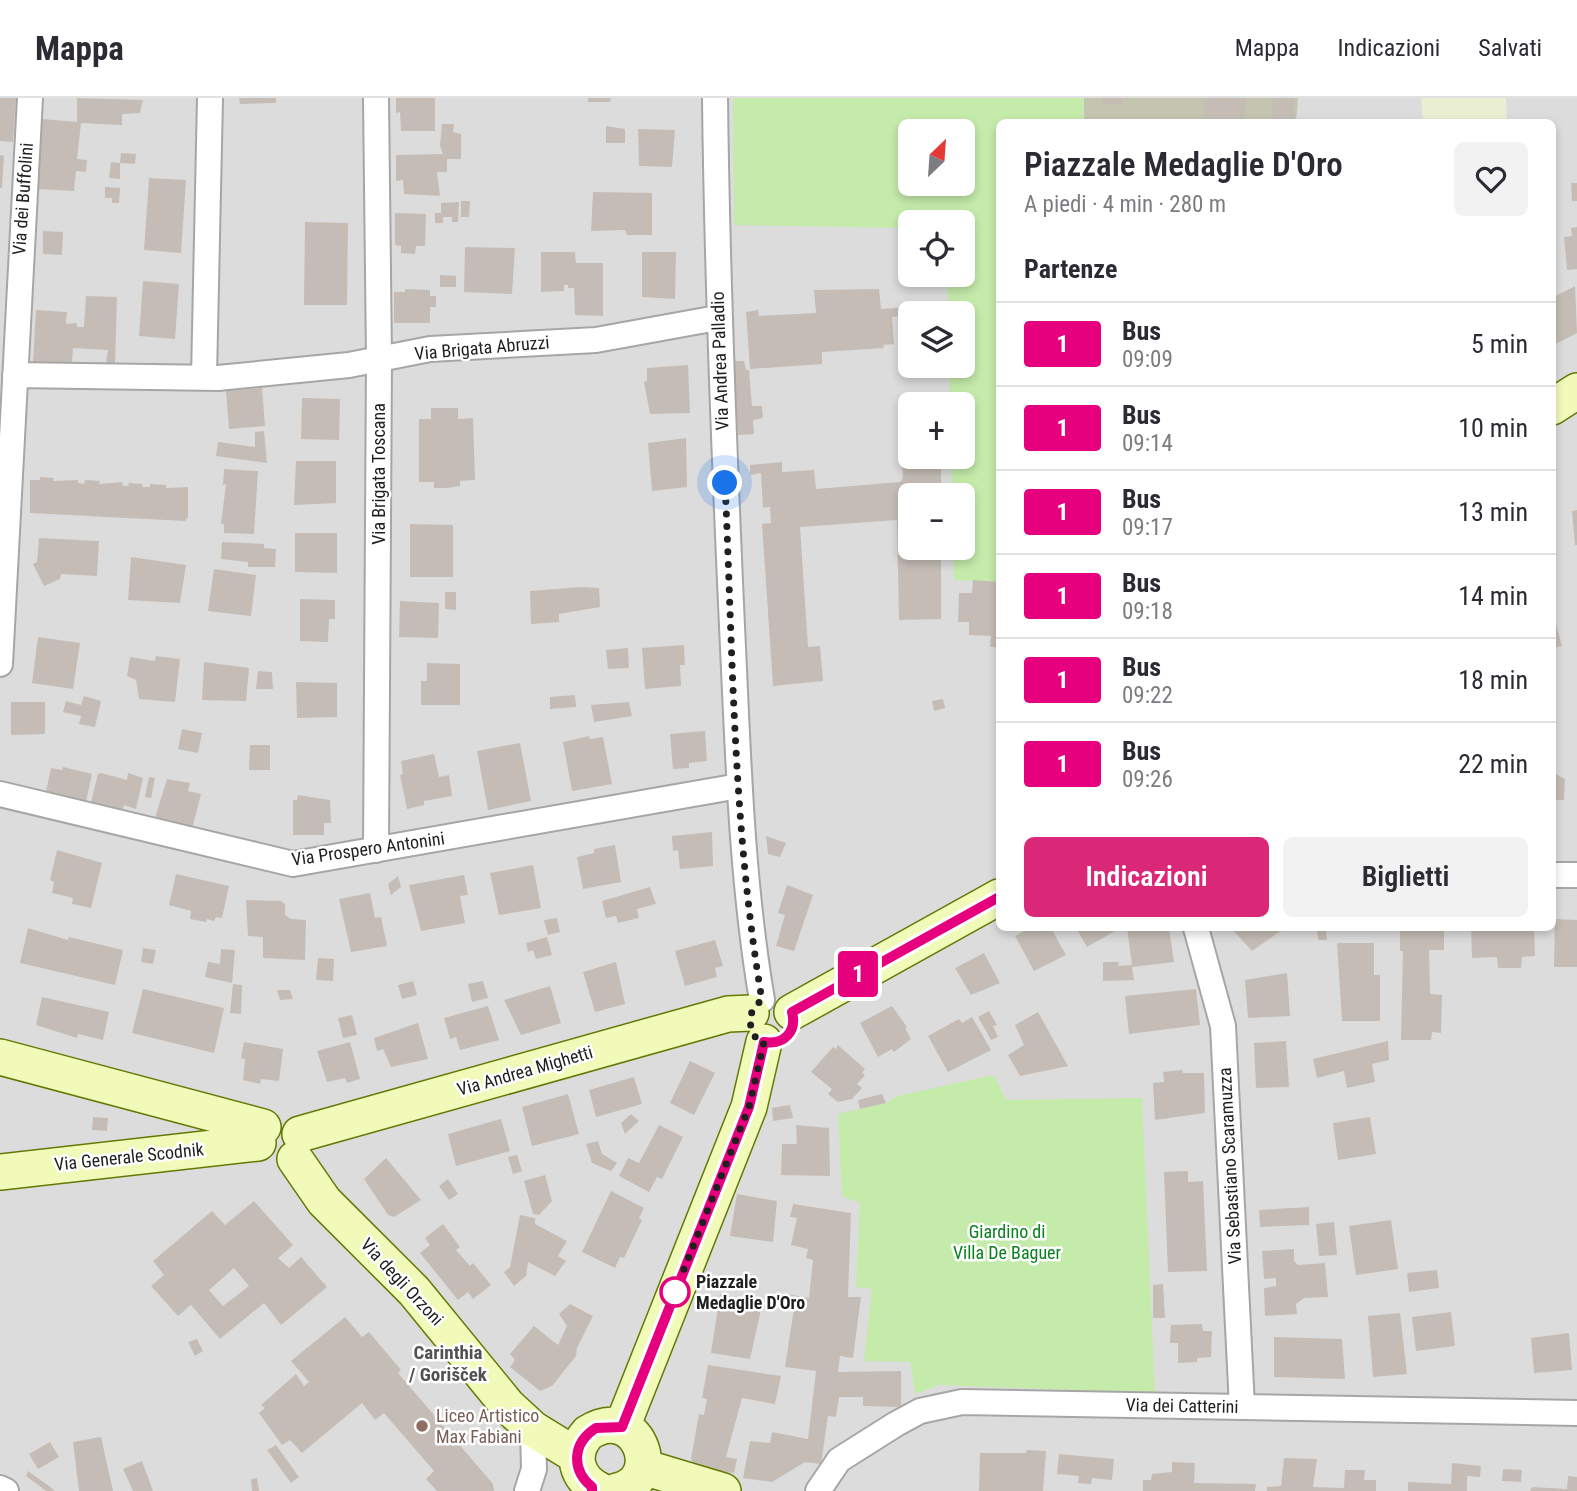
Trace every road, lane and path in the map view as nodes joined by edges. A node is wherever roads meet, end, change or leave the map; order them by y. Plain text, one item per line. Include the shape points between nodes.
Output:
1 (30, 98) edge
2 (210, 98) edge
3 (376, 98) edge
4 (715, 98) edge
5 (0, 273) edge
6 (17, 299) junction
7 (717, 317) junction
8 (379, 359) junction
9 (15, 375) junction
10 (204, 377) junction
11 (1577, 391) edge
12 (1556, 404) edge
13 (0, 664) edge
14 (739, 786) junction
15 (0, 794) edge
16 (376, 850) junction
17 (1556, 875) edge
18 (1577, 876) edge
19 (996, 899) edge
20 (1197, 931) edge
21 (767, 1017) junction
22 (0, 1056) edge
23 (148, 1096) junction
24 (260, 1135) junction
25 (298, 1146) junction
26 (140, 1156) junction
27 (0, 1172) edge
28 (1242, 1407) junction
29 (1577, 1413) edge
30 (622, 1427) junction
31 (533, 1429) junction
32 (576, 1456) junction
33 (614, 1484) edge
34 (0, 1488) edge
35 (699, 1489) edge
36 (6, 1491) edge
37 (527, 1491) edge
38 (818, 1491) edge

1 - 6 street, Via dei Buffolini
2 - 10 street
3 - 8 street, Via Brigata Toscana
4 - 7 street, Via Andrea Palladio
5 - 6 street
6 - 9 street, Via dei Buffolini
7 - 8 street, Via Brigata Abruzzi via 597,340 430,349
7 - 14 street, Via Andrea Palladio
8 - 10 street, Via Brigata Abruzzi
8 - 16 street, Via Brigata Toscana
9 - 10 street, Via Brigata Abruzzi
9 - 13 street, Via dei Buffolini
11 - 12 main road
14 - 16 street, Via Prospero Antonini
14 - 21 street, Via Andrea Palladio via 754,953
15 - 16 street, Via Prospero Antonini via 293,864
17 - 18 street
19 - 21 main road
20 - 28 street, Via Sebastiano Scaramuzza via 1223,1026
21 - 25 main road, Via Andrea Mighetti via 728,1014
21 - 30 main road via 749,1107
22 - 23 main road
23 - 24 main road
23 - 26 main road via 157,1112 158,1128
24 - 25 main road via 264,1159 272,1163 289,1163
24 - 26 main road, Via Generale Scodnik
25 - 31 main road, Via degli Orzoni via 324,1201 414,1291 508,1406
26 - 27 main road, Via Generale Scodnik
28 - 29 street, Via dei Catterini
28 - 38 street, Via dei Catterini via 962,1402 920,1411 896,1423 839,1460
30 - 32 main road via 604,1425 588,1433
30 - 33 main road via 637,1439 644,1457
31 - 32 main road, Via degli Orzoni
31 - 37 street via 534,1469
32 - 33 main road via 580,1474
33 - 35 main road
34 - 36 street

